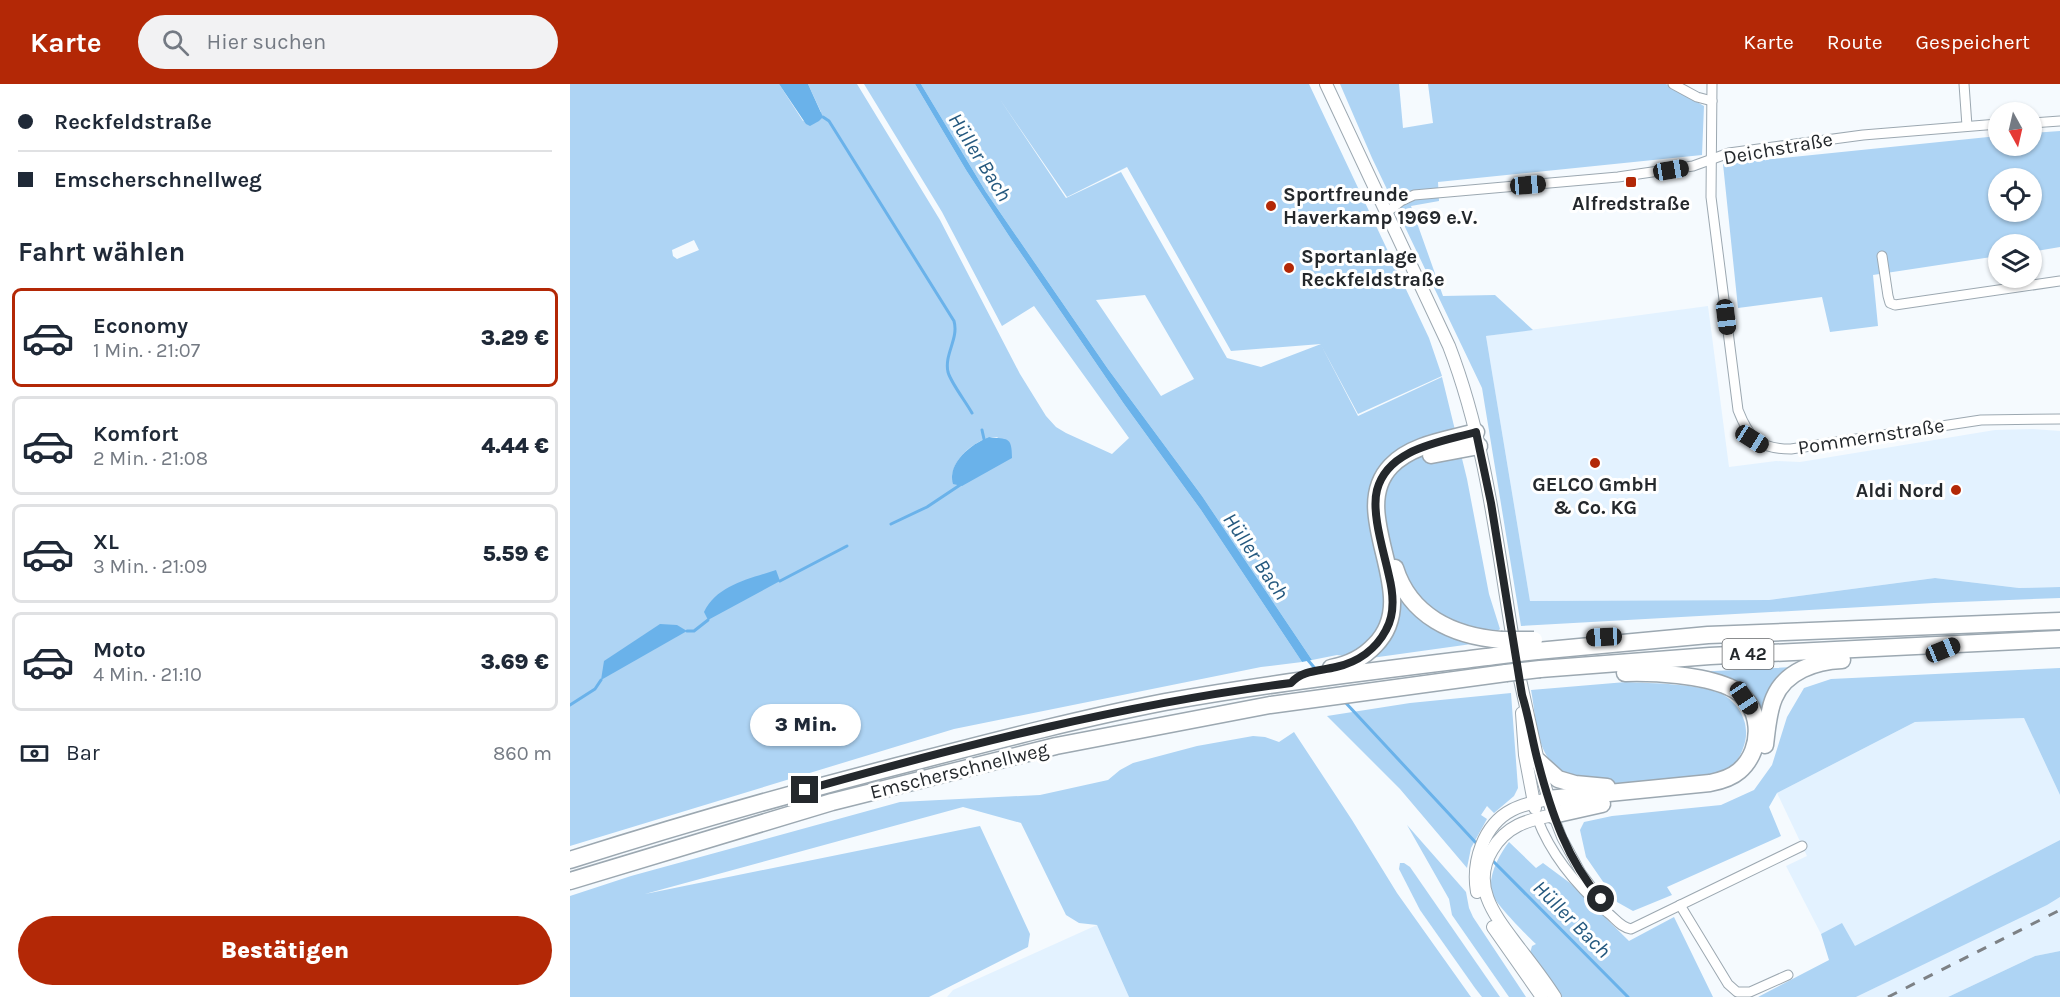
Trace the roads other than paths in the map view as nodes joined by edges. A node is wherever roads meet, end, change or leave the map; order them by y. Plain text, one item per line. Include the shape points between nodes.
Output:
1 (1326, 84) edge
2 (1673, 84) edge
3 (1712, 84) edge
4 (1964, 84) edge
5 (1712, 101) junction
6 (2060, 121) edge
7 (2042, 122) edge
8 (1988, 125) edge
9 (1967, 126) junction
10 (1711, 160) junction
11 (1386, 213) junction
12 (1882, 256) dead end
13 (2060, 281) edge
14 (2060, 419) edge
15 (1477, 439) junction
16 (2060, 621) edge
17 (2060, 639) edge
18 (1956, 645) junction
19 (1502, 647) junction
20 (1540, 669) junction
21 (1341, 671) junction
22 (1522, 695) junction
23 (1538, 761) junction
24 (1635, 792) junction
25 (1543, 809) junction
26 (1802, 846) dead end
27 (570, 860) edge
28 (1480, 871) junction
29 (570, 881) edge
30 (1680, 905) junction
31 (1611, 915) junction
32 (1788, 975) dead end
33 (1542, 997) edge
34 (1555, 997) edge

1 - 11 street
2 - 5 street
3 - 5 street, Pommernstraße
4 - 9 street
5 - 10 street, Pommernstraße
6 - 7 street
8 - 9 street, Deichstraße
9 - 10 street, Deichstraße via 1847,136 1729,153
10 - 11 street, Deichstraße via 1618,177 1414,195
10 - 14 street, Pommernstraße via 1711,197 1738,410 1752,439 1764,446 1791,449 1981,420
11 - 15 street via 1449,346
12 - 13 street via 1888,296 1895,305
15 - 19 highway via 1418,458 1395,472 1383,498 1384,512 1395,568 1409,598 1436,621
15 - 21 highway via 1415,450 1390,467 1382,479 1377,489 1377,515 1390,580 1391,616 1380,640
15 - 22 street
16 - 19 highway, A 42, bridge
17 - 18 highway, A 42
18 - 20 highway, A 42 via 1710,656
18 - 25 highway via 1930,655 1828,660 1797,672 1775,696 1759,758 1739,781 1708,791
19 - 21 highway, A 42
20 - 24 highway via 1571,673 1645,672 1706,680 1731,687 1744,698 1757,722 1756,741 1754,752 1737,773 1710,783
20 - 29 highway, Emscherschnellweg / A 42, bridge via 1270,705 1056,746 843,799
21 - 27 highway, Emscherschnellweg via 1298,674 1291,683 1164,702 1023,734 827,784
22 - 23 street
22 - 25 street via 1525,755
23 - 24 highway via 1558,779
23 - 25 street
24 - 25 highway
25 - 28 street via 1510,810 1497,822 1493,836 1479,852
25 - 31 street
25 - 31 street via 1546,838 1572,876
26 - 30 street
28 - 33 street via 1477,892 1486,917
28 - 34 street via 1494,914
30 - 31 street via 1631,928 1625,928
30 - 32 street via 1728,984 1737,992 1750,992

